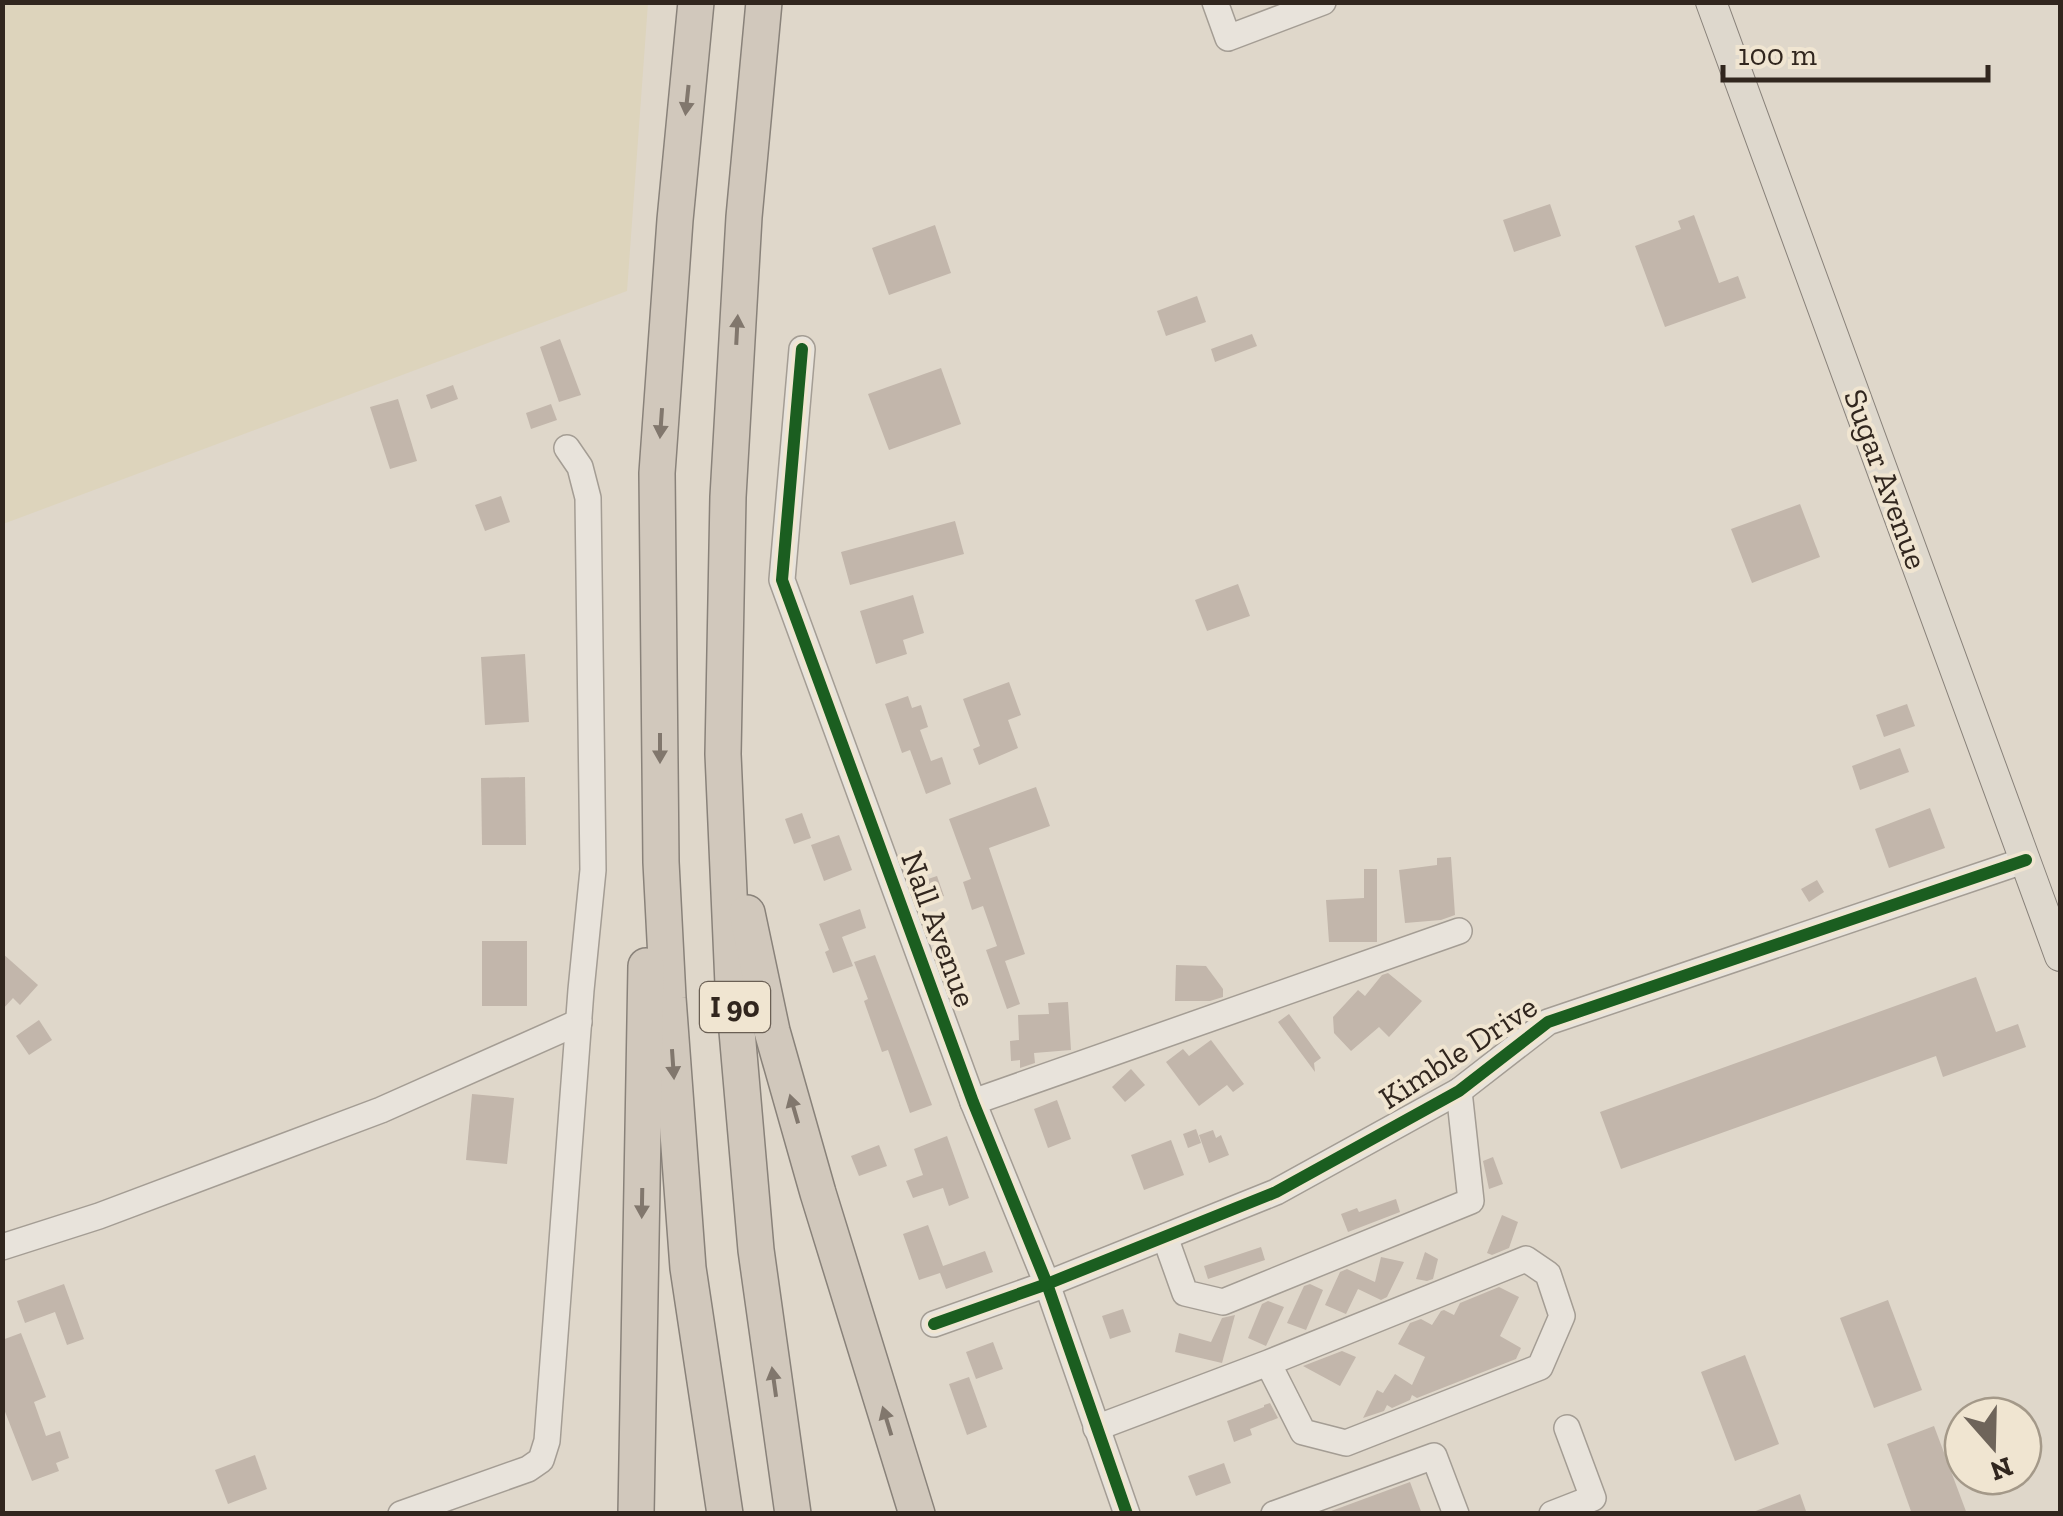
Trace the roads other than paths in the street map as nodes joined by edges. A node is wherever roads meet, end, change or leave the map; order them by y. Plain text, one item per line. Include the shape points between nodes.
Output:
1 (696, 2) edge
2 (764, 2) edge
3 (1214, 2) edge
4 (1323, 2) edge
5 (1711, 2) edge
6 (802, 349) dead end
7 (567, 448) dead end
8 (728, 497) junction
9 (2026, 860) junction
10 (660, 862) junction
11 (1459, 931) dead end
12 (2060, 956) edge
13 (579, 1022) junction
14 (1459, 1091) junction
15 (974, 1102) junction
16 (1164, 1237) junction
17 (2, 1246) edge
18 (1047, 1284) junction
19 (934, 1324) dead end
20 (1268, 1364) junction
21 (1096, 1428) junction
22 (1567, 1428) dead end
23 (401, 1514) edge
24 (636, 1514) edge
25 (726, 1514) edge
26 (792, 1514) edge
27 (917, 1514) edge
28 (1127, 1514) edge
29 (1274, 1514) edge
30 (1456, 1514) edge
31 (1552, 1514) edge

1 -> 10 highway, I 90 via 658,474
8 -> 2 highway, I 90
3 - 4 street via 1228,38
5 - 9 main road, Sugar Avenue
6 - 15 street, Nall Avenue via 782,580
7 - 13 street via 588,498 594,870
26 -> 8 highway, I 90 via 756,1250 734,985 723,754
27 -> 8 highway via 772,1032 747,912
9 - 12 main road, Sugar Avenue
9 - 14 street, Kimble Drive via 1548,1022
10 -> 24 highway via 648,917 644,1015
10 -> 25 highway, I 90 via 688,1268
11 - 15 street
13 - 17 street via 381,1110
13 - 23 street via 547,1441 540,1460 528,1468
14 - 16 street, Kimble Drive via 1276,1192
14 - 16 street via 1471,1201 1223,1302 1185,1293
15 - 18 street, Nall Avenue
16 - 18 street, Kimble Drive
18 - 19 street, Kimble Drive
18 - 21 street, Nall Avenue
20 - 20 street via 1526,1259 1548,1274 1562,1316 1540,1367 1346,1444 1303,1432
20 - 21 street
21 - 28 street, Nall Avenue
22 - 31 street via 1593,1498
29 - 30 street via 1434,1456

